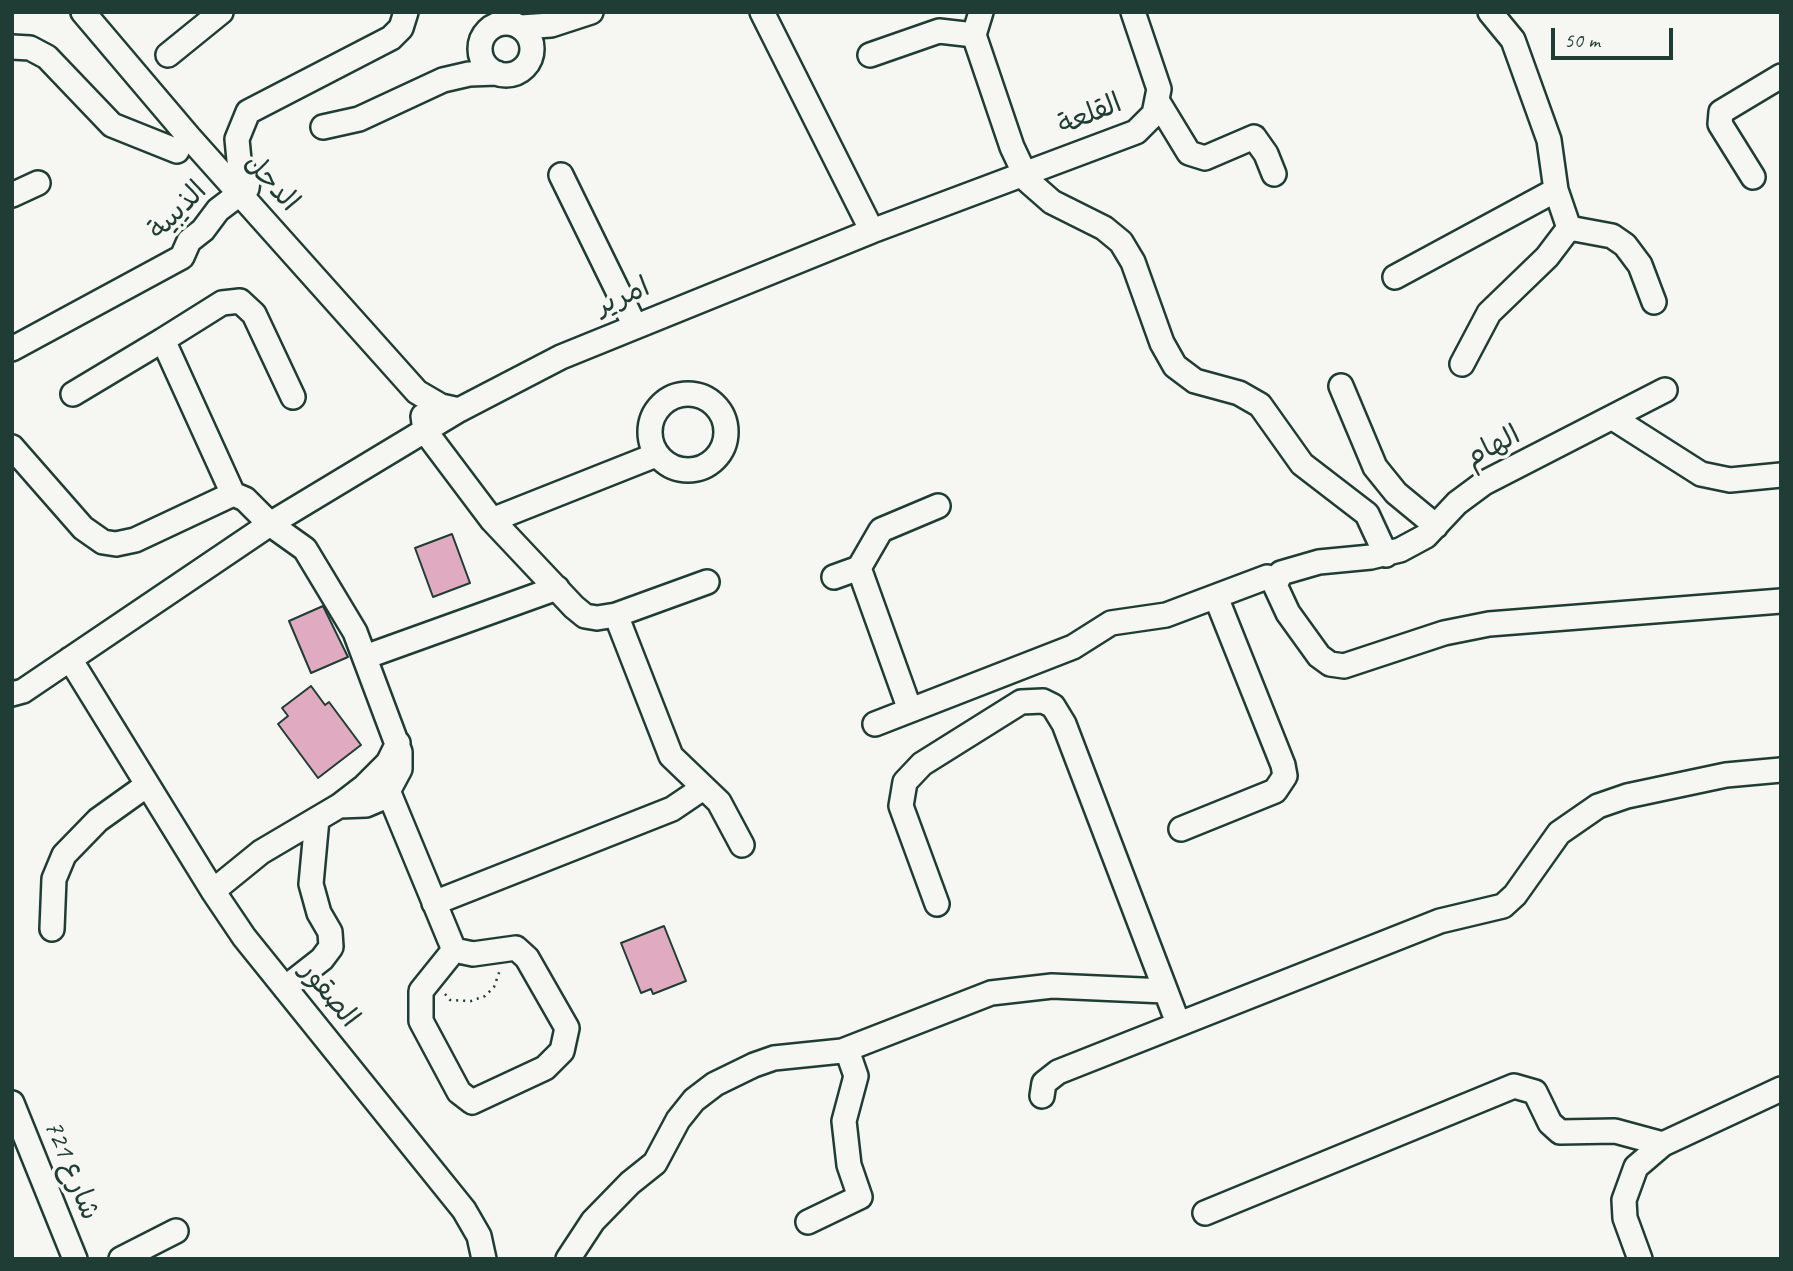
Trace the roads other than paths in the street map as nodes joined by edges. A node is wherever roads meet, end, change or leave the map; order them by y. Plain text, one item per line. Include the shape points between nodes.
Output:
1 (83, 12) edge
2 (221, 12) edge
3 (406, 12) edge
4 (762, 12) edge
5 (981, 12) edge
6 (1133, 12) edge
7 (1490, 12) edge
8 (586, 15) edge
9 (513, 21) edge
10 (482, 31) edge
11 (974, 35) junction
12 (12, 47) edge
13 (169, 55) dead end
14 (870, 55) dead end
15 (527, 64) junction
16 (498, 73) junction
17 (1781, 76) edge
18 (443, 80) junction
19 (1158, 102) junction
20 (323, 127) dead end
21 (177, 151) dead end
22 (1023, 173) junction
23 (561, 174) dead end
24 (1274, 174) dead end
25 (1753, 177) dead end
26 (38, 183) dead end
27 (1556, 190) junction
28 (241, 193) junction
29 (12, 195) edge
30 (1569, 228) junction
31 (872, 231) junction
32 (1395, 277) dead end
33 (1654, 302) dead end
34 (634, 324) junction
35 (163, 340) junction
36 (12, 349) edge
37 (1462, 364) dead end
38 (1341, 386) dead end
39 (1665, 390) dead end
40 (417, 392) junction
41 (73, 394) dead end
42 (293, 397) dead end
43 (459, 410) junction
44 (1613, 418) junction
45 (425, 431) junction
46 (12, 447) edge
47 (656, 455) dead end
48 (1781, 475) edge
49 (233, 494) junction
50 (301, 506) junction
51 (938, 506) dead end
52 (492, 520) junction
53 (270, 524) junction
54 (1436, 526) junction
55 (305, 549) junction
56 (1386, 555) junction
57 (859, 568) junction
58 (834, 577) dead end
59 (1276, 579) junction
60 (707, 582) dead end
61 (557, 588) junction
62 (1216, 597) junction
63 (1781, 601) edge
64 (616, 615) junction
65 (365, 657) junction
66 (70, 659) junction
67 (12, 694) edge
68 (910, 710) junction
69 (875, 724) dead end
70 (398, 743) junction
71 (1781, 770) edge
72 (147, 785) junction
73 (703, 788) junction
74 (389, 793) junction
75 (339, 806) junction
76 (317, 819) junction
77 (1181, 829) dead end
78 (742, 845) dead end
79 (213, 891) junction
80 (434, 903) junction
81 (937, 904) dead end
82 (52, 929) dead end
83 (454, 950) junction
84 (285, 988) junction
85 (1165, 991) junction
86 (1178, 1023) junction
87 (847, 1050) junction
88 (1781, 1089) edge
89 (1042, 1096) dead end
90 (12, 1103) edge
91 (1663, 1144) junction
92 (1205, 1213) dead end
93 (808, 1222) dead end
94 (176, 1231) dead end
95 (75, 1259) edge
96 (121, 1259) edge
97 (484, 1259) edge
98 (568, 1259) edge
99 (1640, 1259) edge

1 - 28 street, الدحل
2 - 13 street
3 - 28 street via 401,28 391,38 248,112 237,139 248,181
4 - 31 street
5 - 11 street
6 - 19 street, القلعة via 1157,77
7 - 27 street via 1513,40 1549,140
8 - 9 street via 551,25
8 - 15 street
9 - 10 street
9 - 15 street via 531,40
10 - 16 street via 484,63
10 - 18 street
11 - 14 street via 939,31
11 - 22 street
12 - 21 street via 30,48 47,57 112,125
15 - 16 street via 511,75
16 - 18 street
17 - 25 street via 1721,112 1720,124
18 - 20 street via 359,119
19 - 22 street, القلعة via 1136,132
19 - 24 street via 1189,153 1205,158 1254,137
22 - 31 street, امرير
22 - 56 street via 1043,196 1121,242 1175,366 1195,381 1239,393 1260,405 1301,464 1367,514
23 - 34 street
26 - 29 street
27 - 30 street
27 - 32 street
28 - 36 street, الذيبية via 222,206 190,241 182,257
28 - 40 street, الدحل
30 - 33 street via 1612,236 1625,245 1640,265
30 - 37 street via 1547,257 1489,313
31 - 34 street, امرير
34 - 43 street, امرير
35 - 41 street
35 - 42 street via 222,303 240,301 254,314
35 - 49 street
38 - 54 street via 1375,467 1396,493
39 - 44 street, الهام
40 - 43 street
40 - 45 street
43 - 45 street, امرير
44 - 48 street via 1701,474 1730,480
44 - 54 street, الهام via 1483,483
45 - 50 street, امرير
45 - 52 street
46 - 49 street via 83,528 103,542 135,540
47 - 52 street
49 - 53 street via 245,499
50 - 53 street, امرير
50 - 55 street
51 - 57 street via 881,530
52 - 61 street
53 - 55 street
53 - 66 street
54 - 56 street, الهام via 1413,544
55 - 65 street via 341,606
56 - 59 street, الهام via 1319,562 1284,572
57 - 58 street
57 - 68 street
59 - 62 street, الهام via 1267,577
59 - 63 street via 1276,588 1308,643 1324,660 1344,666 1444,633 1489,624
60 - 64 street
61 - 64 street via 585,616
61 - 65 street
62 - 68 street, الهام via 1166,615 1103,626 1073,647
62 - 77 street via 1284,776 1275,791
64 - 73 street via 671,756
65 - 70 street
66 - 67 street
66 - 72 street, الصقور
68 - 69 street, الهام
70 - 74 street via 400,769
70 - 75 street via 381,771
71 - 86 street via 1726,775 1598,806 1559,833 1516,895 1503,906 1440,921
72 - 79 street, الصقور
72 - 82 street via 98,820 64,855 54,879
73 - 78 street via 719,802
73 - 80 street via 672,809
74 - 75 street via 377,803
74 - 80 street
75 - 76 street
76 - 79 street via 255,857
76 - 84 street via 311,884 330,932 331,947
79 - 84 street, الصقور
80 - 83 street
81 - 85 street via 901,806 905,782 922,764 1021,702 1043,701 1060,714
83 - 83 street via 473,954 516,947 567,1028 562,1051 545,1068 472,1102 459,1092 421,1021 421,991
84 - 97 street, الصقور via 464,1210 479,1236
85 - 86 street
85 - 87 street via 1052,986 991,993
86 - 89 street via 1053,1074 1044,1083
87 - 93 street via 856,1076 844,1121 849,1165 860,1196
87 - 98 street via 774,1058 704,1092 678,1120 655,1163 593,1221
88 - 91 street
90 - 95 street, شارع 721
91 - 92 street via 1615,1131 1560,1132 1550,1123 1535,1092 1514,1086
91 - 99 street via 1636,1167 1624,1200 1625,1218
94 - 96 street

